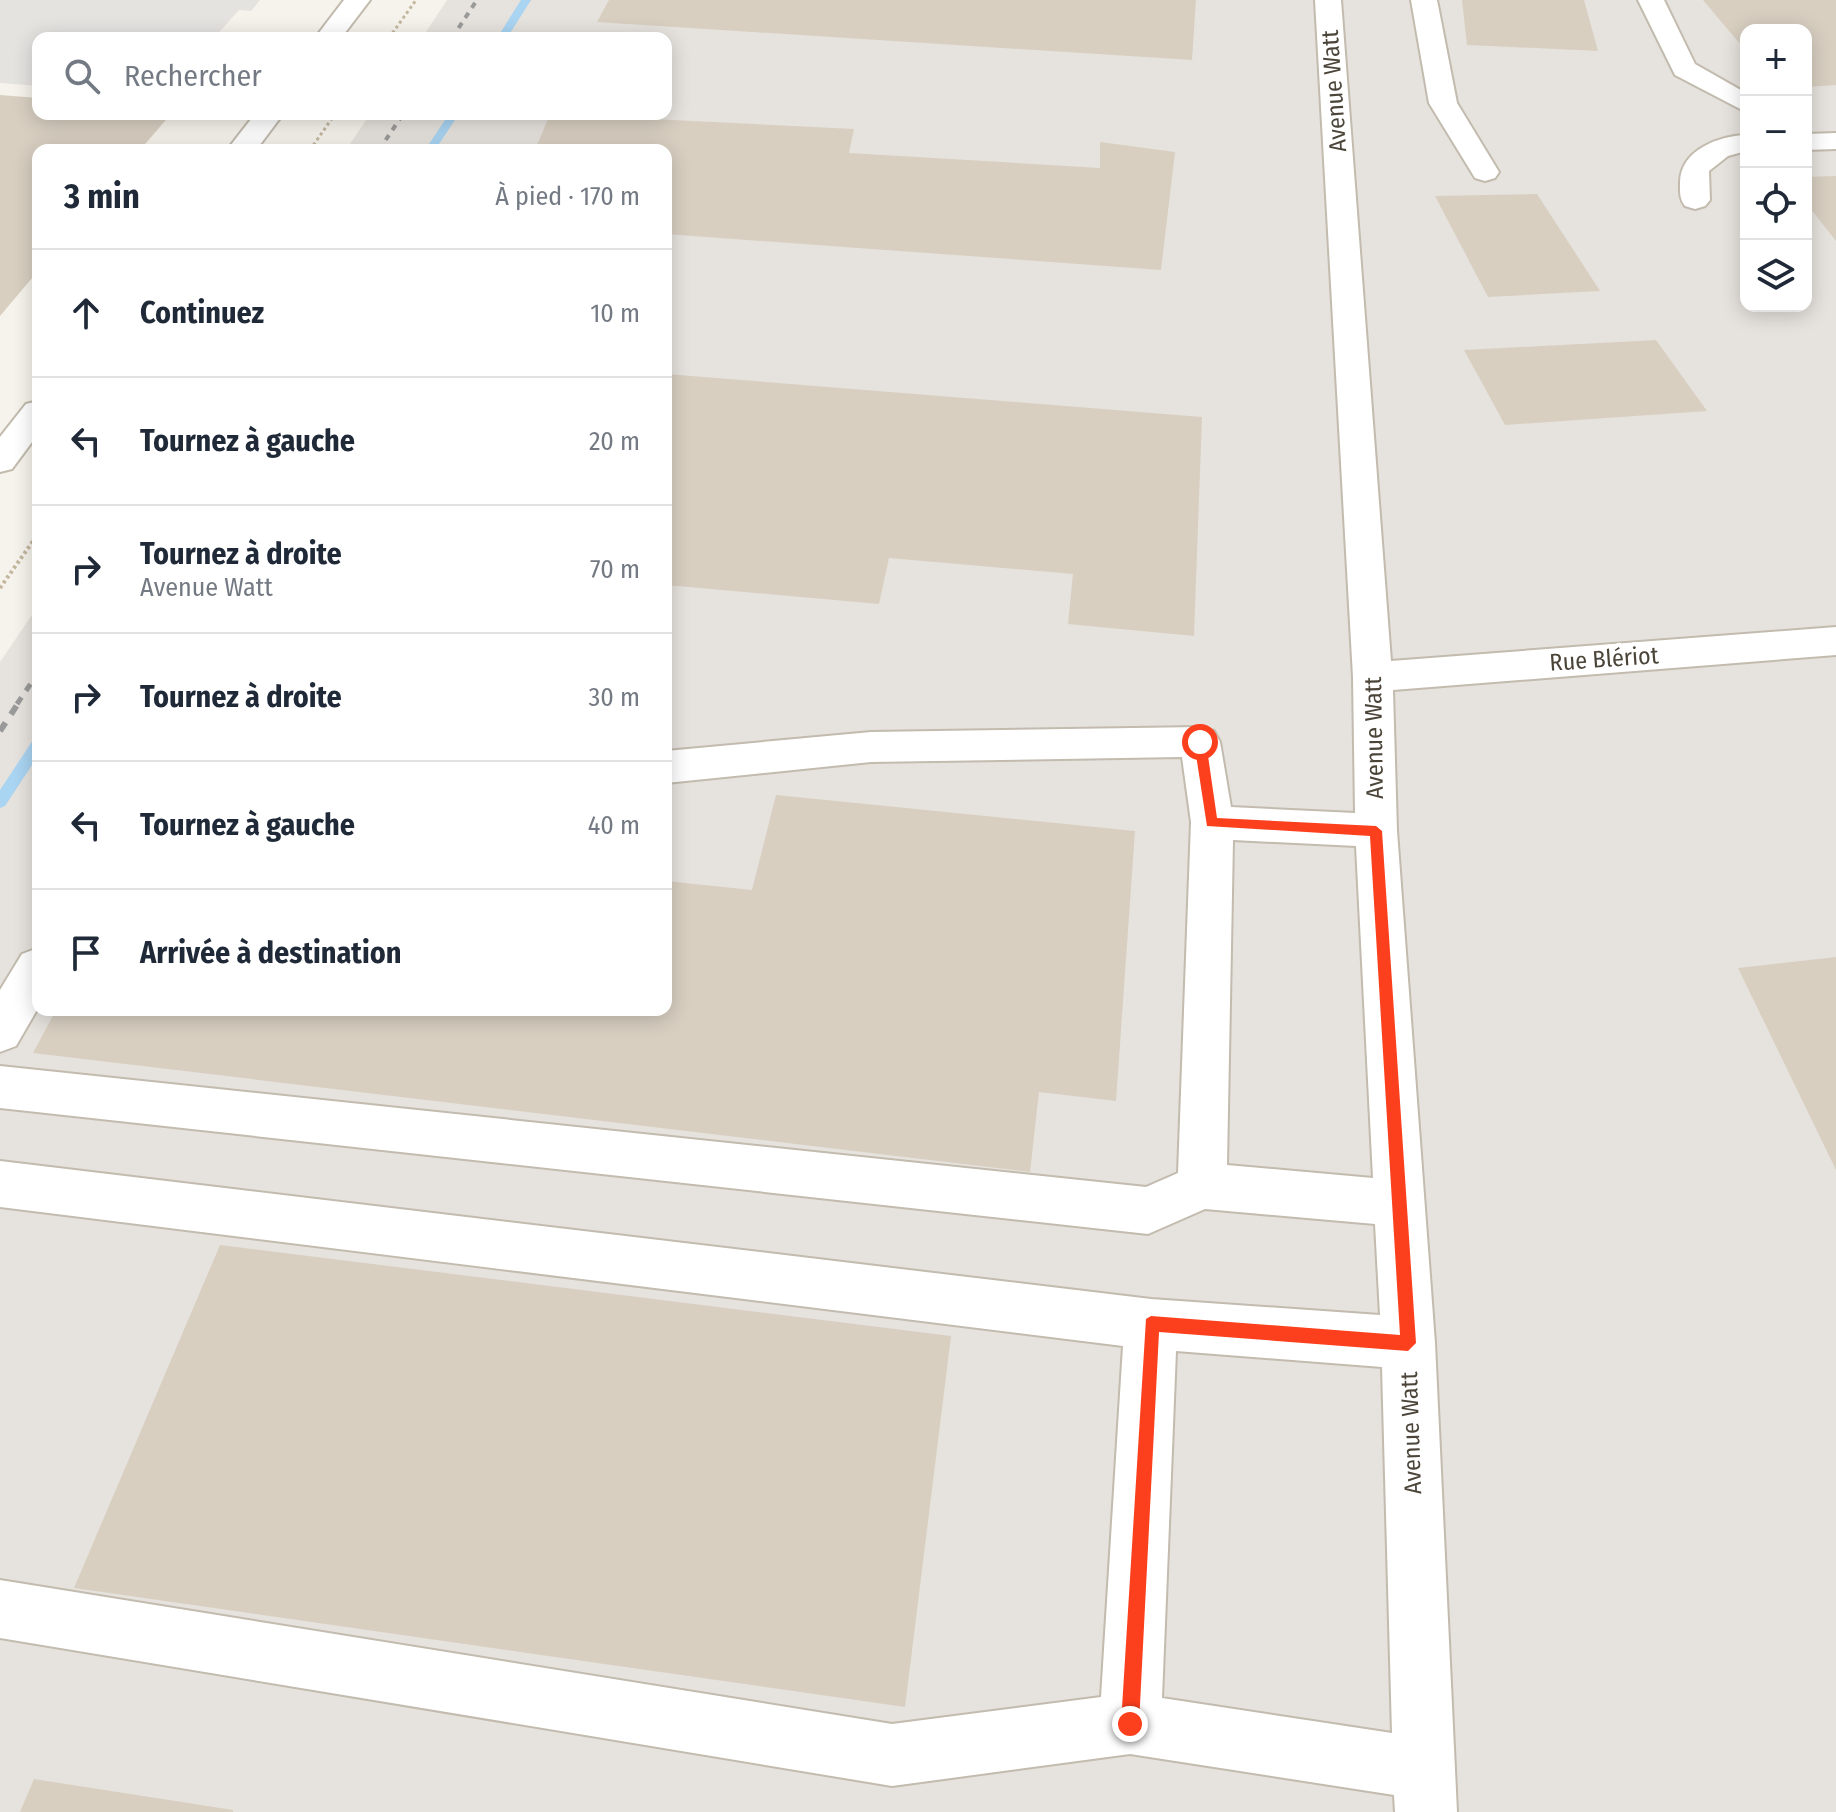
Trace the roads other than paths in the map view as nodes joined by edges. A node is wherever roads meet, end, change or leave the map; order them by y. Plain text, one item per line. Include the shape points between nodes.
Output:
1 (357, 0) edge
2 (1328, 0) edge
3 (1424, 0) edge
4 (1651, 0) edge
5 (333, 32) edge
6 (1740, 101) edge
7 (264, 120) edge
8 (1740, 143) edge
9 (246, 144) edge
10 (1485, 172) dead end
11 (1695, 200) dead end
12 (32, 419) edge
13 (0, 461) edge
14 (1836, 641) edge
15 (1373, 677) junction
16 (672, 766) edge
17 (1212, 822) junction
18 (1376, 831) junction
19 (32, 977) edge
20 (0, 1032) edge
21 (0, 1087) edge
22 (0, 1184) edge
23 (1202, 1186) junction
24 (1400, 1203) junction
25 (1151, 1324) junction
26 (1408, 1343) junction
27 (0, 1609) edge
28 (1130, 1724) junction
29 (1425, 1790) edge

1 - 5 street
2 - 15 street, Avenue Watt
3 - 10 street via 1443,103
4 - 6 street via 1684,69
7 - 9 street
8 - 11 street via 1714,151 1695,169
12 - 13 street
14 - 15 street, Rue Blériot
15 - 18 street, Avenue Watt
16 - 17 street via 871,747 1200,742
17 - 18 street
17 - 23 street
18 - 24 street, Avenue Watt
19 - 20 street
21 - 23 street via 1148,1211
22 - 25 street
23 - 24 street
24 - 26 street, Avenue Watt
25 - 26 street
25 - 28 street
26 - 29 street, Avenue Watt
27 - 28 street via 892,1755
28 - 29 street

